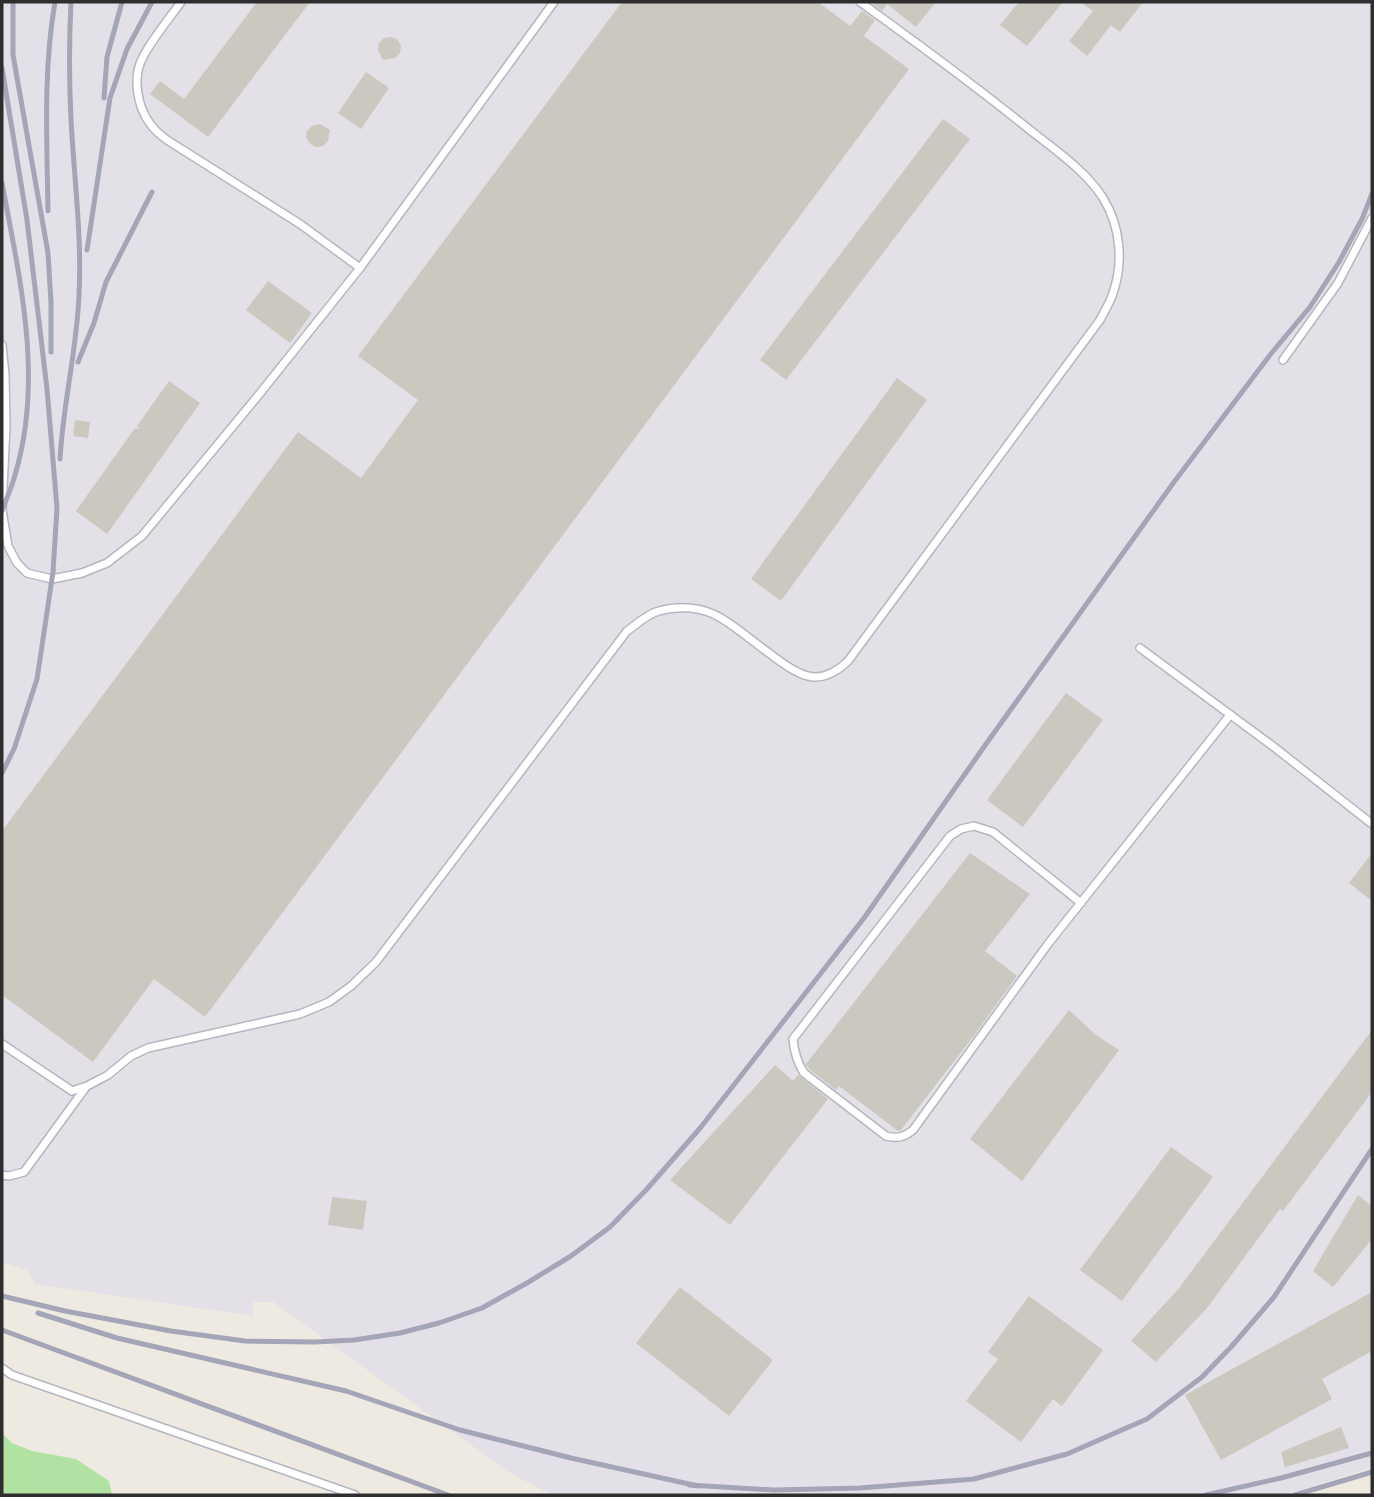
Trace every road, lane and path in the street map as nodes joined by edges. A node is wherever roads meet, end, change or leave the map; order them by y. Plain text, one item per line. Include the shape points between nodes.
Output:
1 (181, 2) edge
2 (554, 2) edge
3 (860, 2) edge
4 (1372, 218) edge
5 (360, 268) junction
6 (2, 345) edge
7 (1283, 360) dead end
8 (1140, 648) dead end
9 (1230, 715) junction
10 (1372, 824) edge
11 (1081, 903) junction
12 (2, 1044) edge
13 (87, 1086) junction
14 (2, 1175) edge
15 (2, 1368) edge
16 (355, 1495) edge

1 - 5 lane via 142,58 137,78 142,109 151,125
2 - 5 lane
3 - 13 lane via 1040,138 1084,175 1103,198 1118,238 1119,258 1112,298 1100,320 840,668 822,676 798,674 720,617 701,610 670,608 651,614 627,631 376,962 351,986 300,1014 148,1048
4 - 7 lane via 1338,283
5 - 6 lane via 142,536 107,563 61,578 27,573 8,546 2,510 6,426
8 - 9 lane
9 - 10 lane
9 - 11 lane
11 - 11 lane via 905,1136 886,1136 804,1073 798,1063 793,1039 950,836 961,829 974,826 993,832
12 - 13 lane via 72,1091
13 - 14 lane via 24,1172
15 - 16 lane via 12,1376

